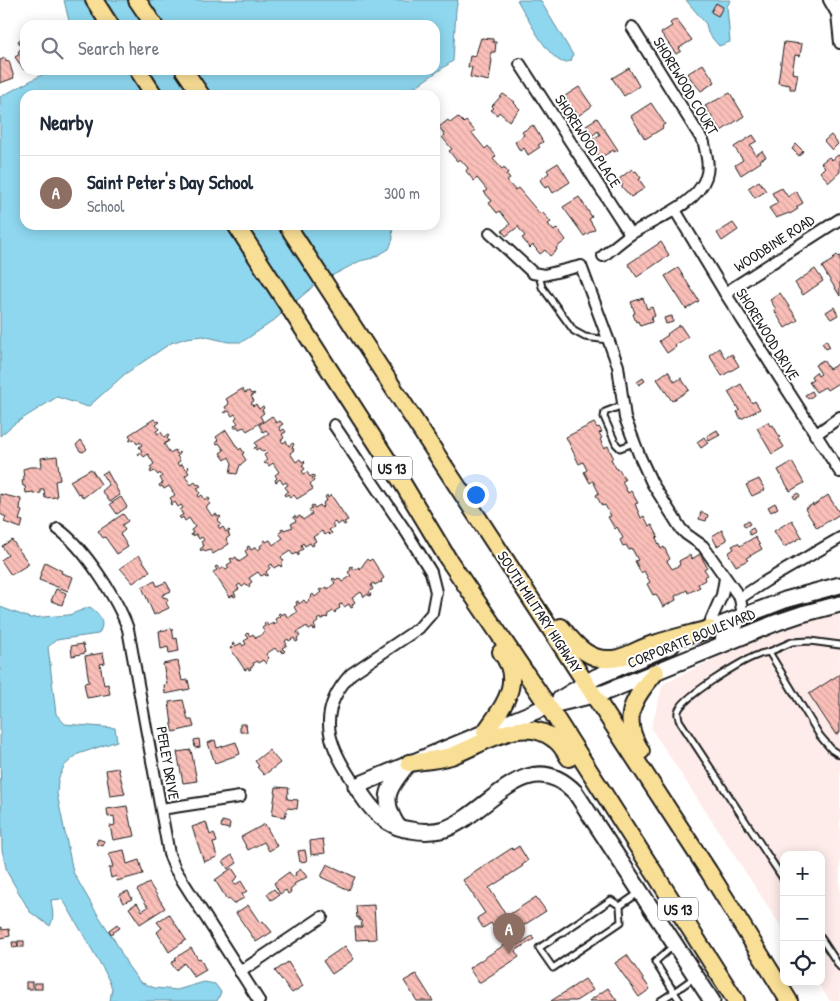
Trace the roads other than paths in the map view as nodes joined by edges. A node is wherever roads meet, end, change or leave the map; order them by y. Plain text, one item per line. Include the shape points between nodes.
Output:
1 (94, 0) edge
2 (137, 0) edge
3 (829, 0) edge
4 (840, 0) edge
5 (837, 14) junction
6 (107, 20) edge
7 (151, 20) edge
8 (632, 27) dead end
9 (840, 43) edge
10 (520, 64) dead end
11 (141, 75) edge
12 (187, 75) edge
13 (151, 90) edge
14 (198, 90) edge
15 (675, 210) junction
16 (840, 219) edge
17 (239, 230) edge
18 (290, 230) edge
19 (490, 233) dead end
20 (630, 234) junction
21 (603, 256) dead end
22 (539, 275) junction
23 (725, 293) junction
24 (608, 340) junction
25 (623, 404) junction
26 (840, 417) edge
27 (334, 425) dead end
28 (815, 434) junction
29 (634, 443) junction
30 (840, 472) edge
31 (58, 529) dead end
32 (840, 538) edge
33 (448, 559) junction
34 (517, 576) junction
35 (725, 578) junction
36 (840, 586) edge
37 (740, 598) junction
38 (840, 604) edge
39 (743, 616) junction
40 (709, 629) junction
41 (840, 645) edge
42 (769, 652) junction
43 (686, 659) junction
44 (656, 672) junction
45 (590, 689) junction
46 (548, 706) junction
47 (485, 732) junction
48 (840, 755) edge
49 (409, 763) junction
50 (356, 786) junction
51 (240, 798) dead end
52 (161, 809) junction
53 (619, 817) junction
54 (398, 827) junction
55 (709, 872) junction
56 (780, 874) edge
57 (640, 892) junction
58 (620, 906) junction
59 (322, 918) dead end
60 (823, 941) edge
61 (675, 945) junction
62 (840, 967) edge
63 (240, 972) junction
64 (696, 976) junction
65 (674, 992) junction
66 (710, 1000) edge
67 (259, 1001) edge
68 (660, 1001) edge
69 (680, 1001) edge
70 (736, 1001) edge
71 (788, 1001) edge

1 - 6 main road
2 - 7 main road
3 - 5 street
4 - 5 street
5 - 9 street
8 - 15 street, SHOREWOOD COURT via 704,143 708,164 706,178 691,198
10 - 20 street, SHOREWOOD PLACE
11 - 13 main road
12 - 14 main road
15 - 20 street, SHOREWOOD COURT
15 - 23 street, SHOREWOOD DRIVE
16 - 23 street, WOODBINE ROAD
17 - 33 main road, US 13
18 - 34 main road, SOUTH MILITARY HIGHWAY / US 13
19 - 22 street
20 - 21 street, SHOREWOOD COURT
22 - 24 lane via 542,287 574,331 585,338
22 - 24 street via 581,266
23 - 28 street, SHOREWOOD DRIVE
24 - 25 street via 620,376
25 - 29 street
25 - 29 lane via 605,412 604,417 620,448
26 - 28 street
27 - 50 street via 429,568 436,592 432,613 420,628 351,674 336,695 329,721 333,747
28 - 30 street, SHOREWOOD DRIVE
29 - 35 street via 652,483 681,529 703,546
31 - 52 street, PEFLEY DRIVE via 76,544 123,615
32 - 37 street
33 - 46 main road, US 13
33 - 47 main road via 474,612 511,672 504,704
34 - 40 main road via 574,644 600,659 618,658 652,644
34 - 45 main road, SOUTH MILITARY HIGHWAY / US 13
35 - 37 street
35 - 40 street
36 - 39 street, CORPORATE BOULEVARD via 785,600
37 - 39 street
38 - 43 street, CORPORATE BOULEVARD via 778,622
39 - 40 street, CORPORATE BOULEVARD
39 - 43 street via 732,633
40 - 45 street, CORPORATE BOULEVARD via 596,677
41 - 42 lane via 792,642
42 - 48 lane via 820,736
42 - 56 lane via 758,654 709,683 683,703 678,712 679,720
43 - 44 street, CORPORATE BOULEVARD
44 - 45 street, CORPORATE BOULEVARD via 606,692
44 - 55 main road via 635,699 631,731 676,804
45 - 46 street, CORPORATE BOULEVARD
45 - 55 main road, SOUTH MILITARY HIGHWAY / US 13
46 - 47 street, CORPORATE BOULEVARD
46 - 53 main road, US 13
47 - 49 street, CORPORATE BOULEVARD
49 - 50 street, CORPORATE BOULEVARD
49 - 53 main road via 449,757 512,731 539,731 557,741
49 - 54 street via 392,784 387,800
50 - 54 street via 381,818
51 - 52 street
52 - 63 street, PEFLEY DRIVE via 175,869
53 - 70 main road, US 13
54 - 57 street via 417,832 445,828 517,781 529,776 550,776 574,792
55 - 71 main road, SOUTH MILITARY HIGHWAY / US 13
57 - 58 lane
57 - 61 street
58 - 58 lane via 610,900 539,948 552,968 621,922
59 - 63 street
60 - 62 lane
61 - 64 street
61 - 65 lane via 655,962
63 - 67 street, PEFLEY DRIVE
64 - 65 lane
64 - 66 street
65 - 68 lane
65 - 69 lane

